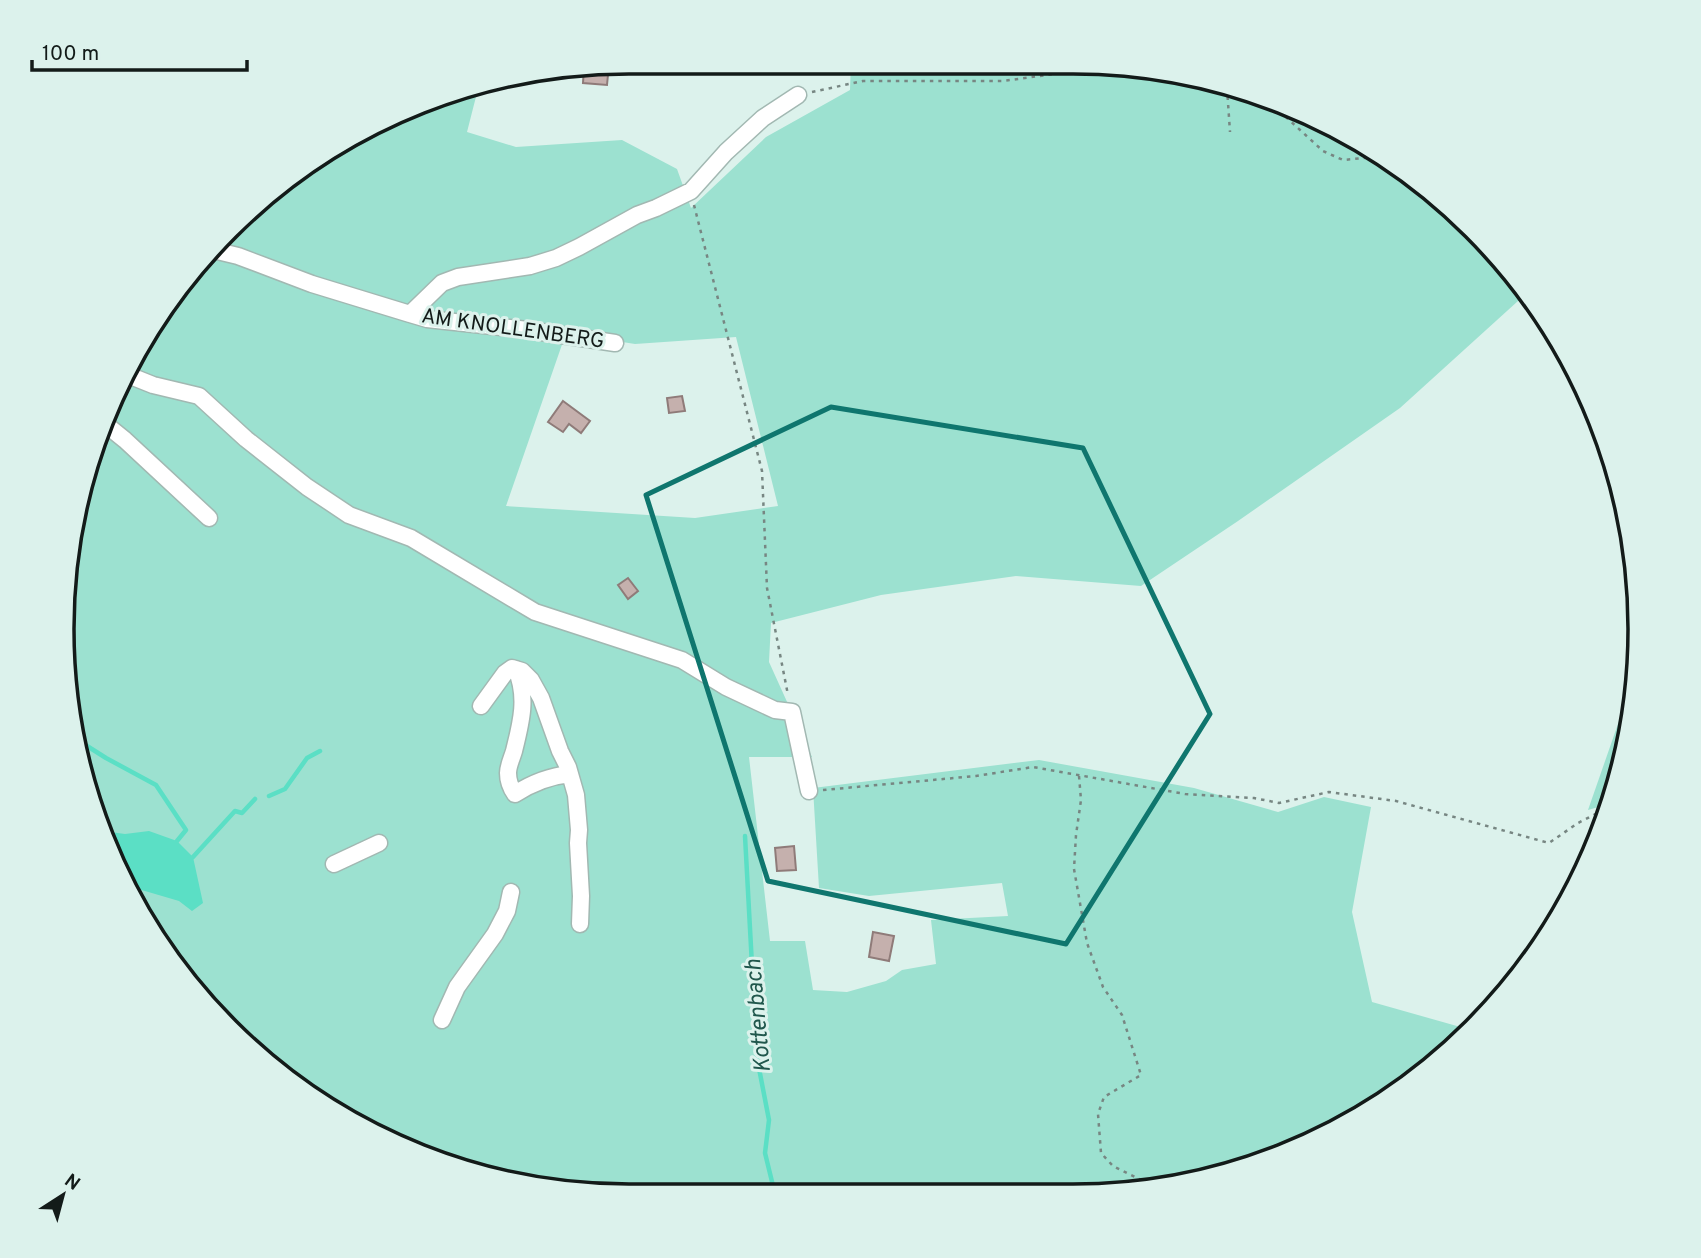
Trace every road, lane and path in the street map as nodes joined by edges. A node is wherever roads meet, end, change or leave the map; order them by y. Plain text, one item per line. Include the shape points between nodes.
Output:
1 (1054, 74) edge
2 (798, 95) joint
3 (1228, 96) edge
4 (1285, 116) edge
5 (1230, 132) dead end
6 (1366, 158) edge
7 (691, 191) junction
8 (221, 252) edge
9 (410, 314) junction
10 (615, 342) dead end
11 (134, 377) edge
12 (111, 429) edge
13 (209, 518) dead end
14 (516, 669) junction
15 (481, 706) dead end
16 (792, 712) junction
17 (570, 774) junction
18 (1079, 776) junction
19 (809, 791) joint
20 (1596, 814) edge
21 (379, 843) dead end
22 (334, 864) dead end
23 (511, 891) dead end
24 (580, 924) dead end
25 (442, 1020) dead end
26 (1142, 1180) edge

1 - 2 path via 1003,81 863,81
2 - 7 lane, AM KNOLLENBERG via 763,118
3 - 5 path
4 - 6 path via 1323,151 1343,160
7 - 9 lane, AM KNOLLENBERG via 556,258 442,283
7 - 16 path via 762,471 767,588
8 - 9 lane, AM KNOLLENBERG
9 - 10 lane, AM KNOLLENBERG
11 - 16 lane via 199,396 246,439 349,515 411,538 535,612 682,660 726,687 775,710
12 - 13 lane
14 - 15 lane via 505,673
14 - 17 lane via 531,680 541,698
14 - 17 lane via 523,705 508,770 509,785 515,794 529,785
16 - 19 lane
17 - 24 lane via 579,830
18 - 19 path via 1033,767
18 - 20 path via 1185,794 1279,803 1329,792 1396,801 1549,843
18 - 26 path via 1074,869 1087,943 1103,986 1122,1015 1141,1075 1104,1097 1098,1114 1101,1153 1113,1166
21 - 22 lane
23 - 25 lane via 495,934 457,987

